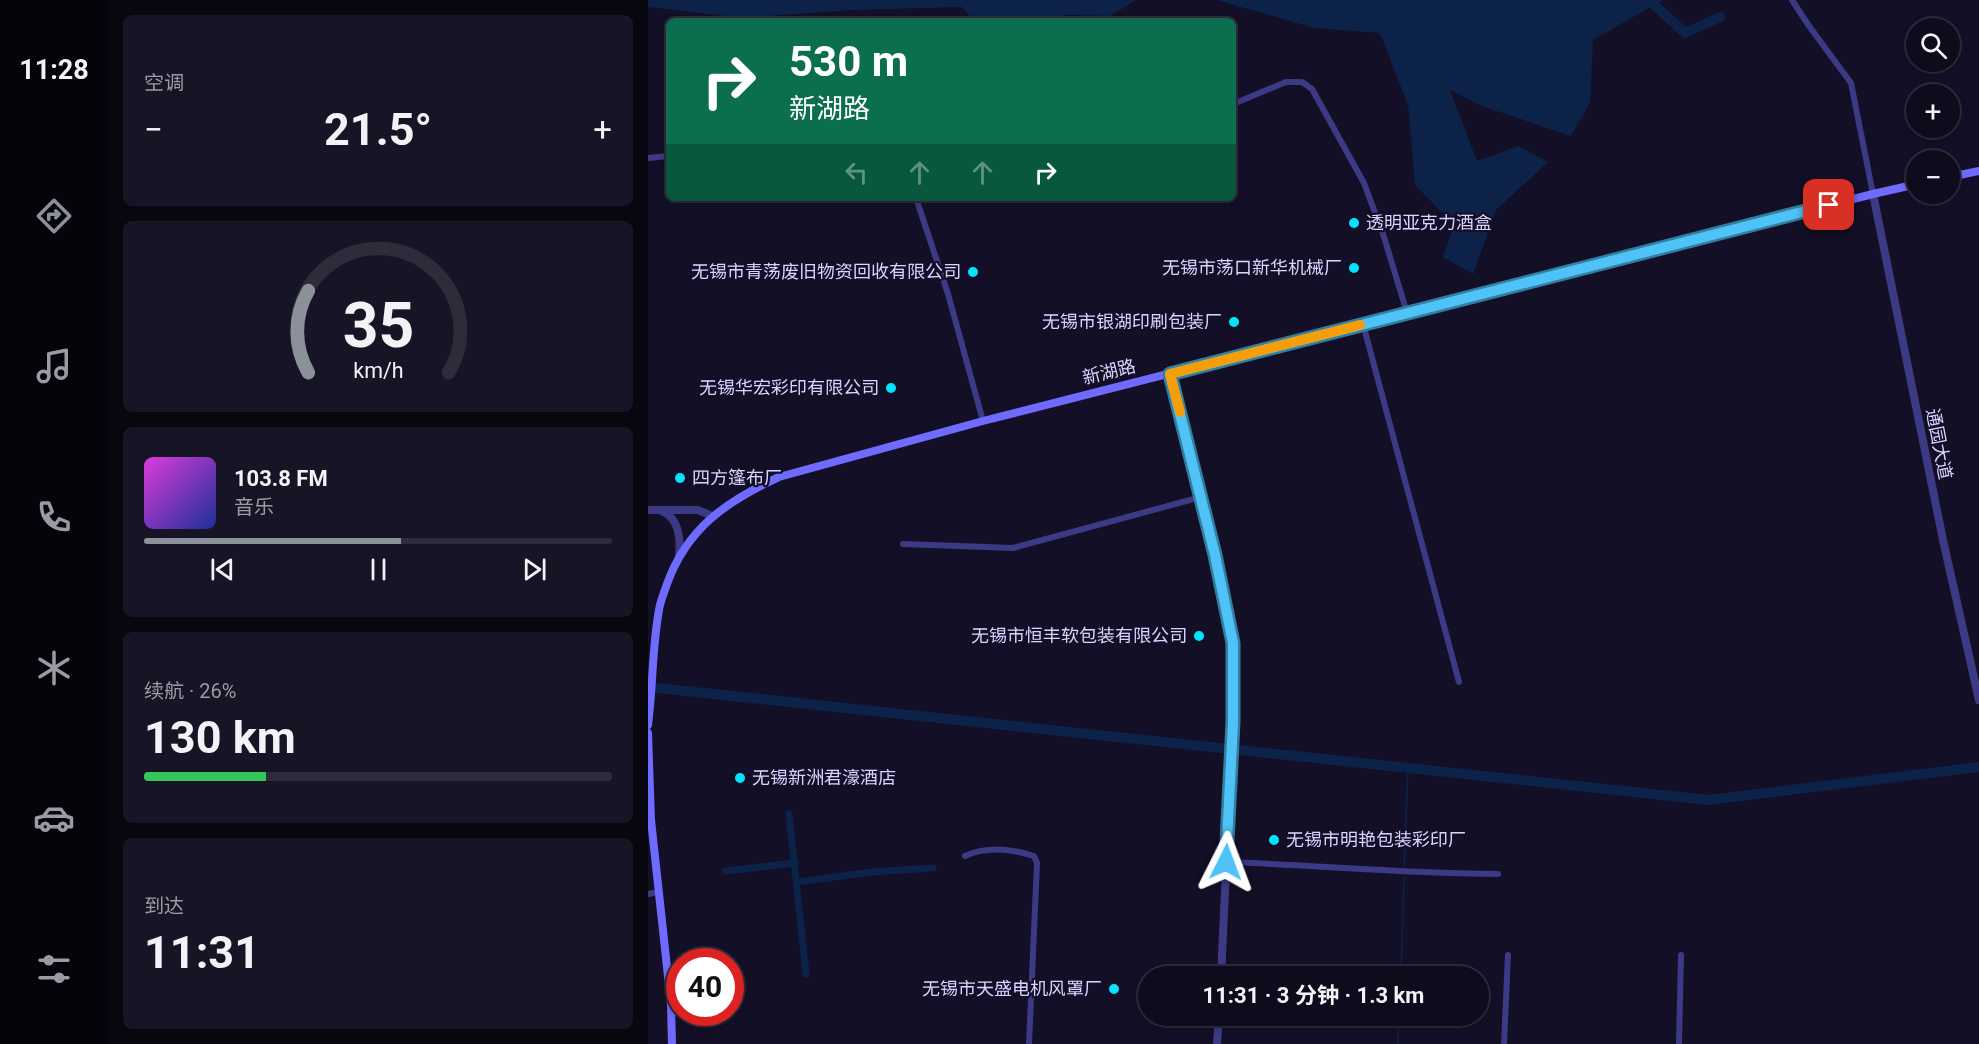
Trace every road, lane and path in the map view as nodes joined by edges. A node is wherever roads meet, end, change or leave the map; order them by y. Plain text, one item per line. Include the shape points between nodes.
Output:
1 (1792, 0) edge
2 (1236, 103) edge
3 (666, 156) edge
4 (648, 158) edge
5 (1979, 171) edge
6 (1960, 175) edge
7 (1906, 187) edge
8 (1874, 194) junction
9 (917, 201) edge
10 (1407, 313) junction
11 (1363, 324) junction
12 (1170, 374) junction
13 (983, 421) junction
14 (1201, 497) junction
15 (648, 510) edge
16 (658, 510) junction
17 (712, 516) junction
18 (903, 544) dead end
19 (679, 556) junction
20 (1458, 682) dead end
21 (1979, 700) edge
22 (648, 725) edge
23 (648, 733) edge
24 (965, 856) dead end
25 (1226, 862) junction
26 (1498, 874) dead end
27 (658, 892) junction
28 (648, 894) edge
29 (1508, 955) dead end
30 (1682, 955) dead end
31 (1221, 966) edge
32 (1219, 1026) edge
33 (672, 1044) edge
34 (1029, 1044) edge
35 (1218, 1044) edge
36 (1504, 1044) edge
37 (1679, 1044) edge

1 - 8 street via 1851,83
2 - 10 street via 1286,82 1302,82 1312,89 1364,183
3 - 4 street
5 - 6 main road
7 - 8 main road, 新湖路
8 - 10 main road, 新湖路
8 - 21 street, 通园大道
9 - 13 street
10 - 11 main road, 新湖路
11 - 12 main road, 新湖路
11 - 20 street
12 - 13 main road, 新湖路
12 - 14 street
13 - 17 main road, 新湖路 via 779,477
14 - 18 street via 1013,548
14 - 25 street via 1233,643
15 - 16 street
16 - 17 street via 698,510
16 - 19 street via 674,521
17 - 19 main road, 新湖路
19 - 22 main road, 新湖路 via 659,609
23 - 27 main road
24 - 34 street via 978,850 998,849 1034,856 1037,863
25 - 26 street
25 - 31 street
27 - 28 street
27 - 33 main road
29 - 36 street
30 - 37 street
32 - 35 street

